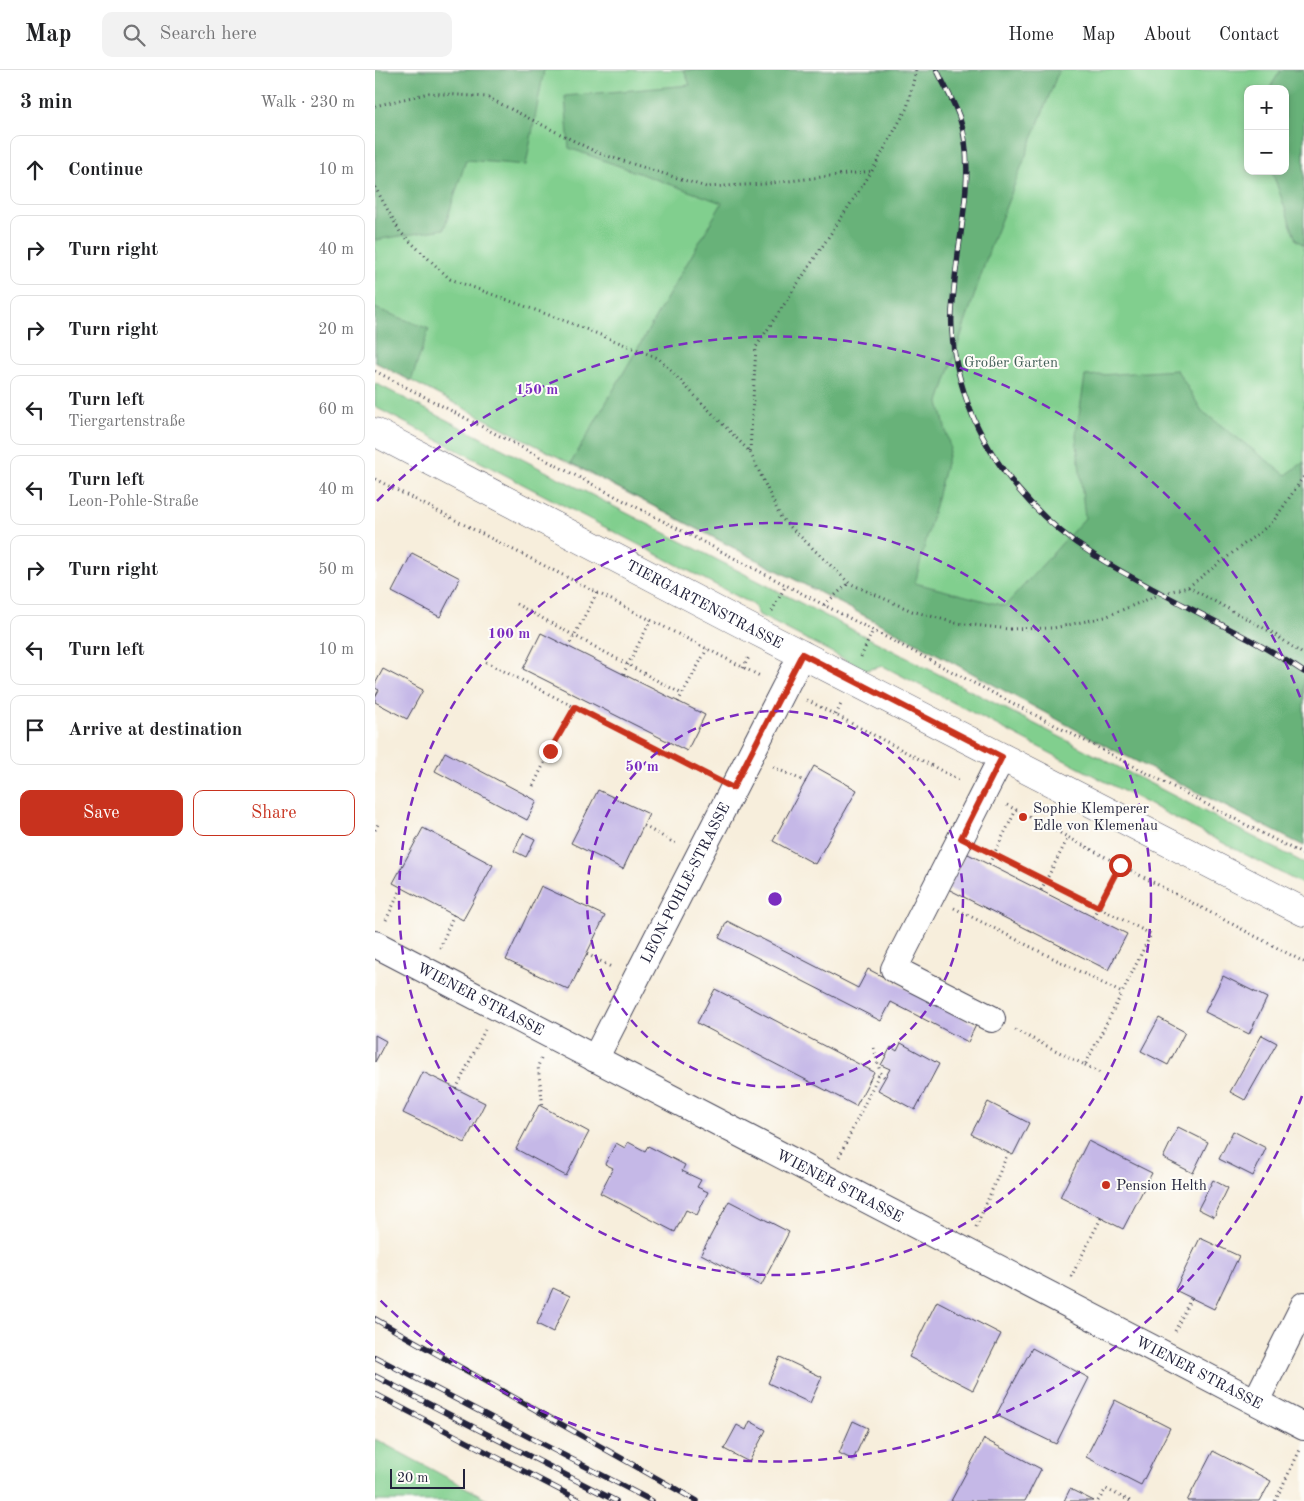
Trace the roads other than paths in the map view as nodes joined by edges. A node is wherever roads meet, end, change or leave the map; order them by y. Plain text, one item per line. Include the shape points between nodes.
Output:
1 (375, 432) edge
2 (802, 654) junction
3 (1002, 757) junction
4 (1304, 912) edge
5 (375, 944) edge
6 (992, 1018) road end
7 (595, 1059) junction
8 (1304, 1305) edge
9 (1255, 1401) junction
10 (1304, 1427) edge

1 - 2 main road, TIERGARTENSTRASSE
2 - 3 main road, TIERGARTENSTRASSE
2 - 7 street, LEON-POHLE-STRASSE
3 - 4 main road, TIERGARTENSTRASSE
3 - 6 street via 894,969
5 - 7 street, WIENER STRASSE
7 - 9 street, WIENER STRASSE
8 - 9 street
9 - 10 street, WIENER STRASSE

